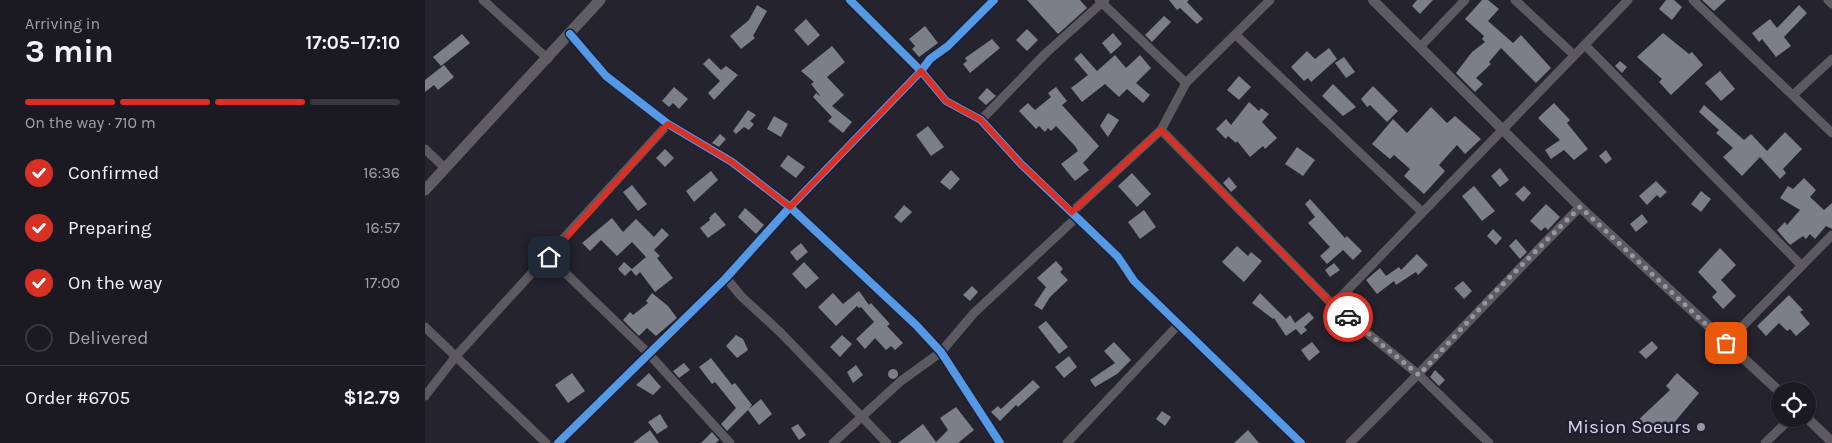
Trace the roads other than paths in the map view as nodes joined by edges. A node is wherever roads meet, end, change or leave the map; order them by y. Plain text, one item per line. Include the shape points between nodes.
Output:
1 (483, 0) edge
2 (600, 0) edge
3 (850, 0) edge
4 (994, 0) edge
5 (1270, 0) edge
6 (1373, 0) edge
7 (1465, 0) edge
8 (1515, 0) edge
9 (1628, 0) edge
10 (1693, 0) edge
11 (1828, 0) edge
12 (1102, 1) edge
13 (1832, 4) edge
14 (570, 34) junction
15 (1236, 35) junction
16 (1585, 45) junction
17 (1421, 46) junction
18 (1574, 55) junction
19 (548, 58) junction
20 (1832, 59) edge
21 (921, 71) junction
22 (1186, 83) junction
23 (1793, 95) junction
24 (981, 120) junction
25 (668, 124) junction
26 (1502, 129) junction
27 (1161, 130) junction
28 (1832, 133) edge
29 (425, 149) edge
30 (445, 168) junction
31 (425, 190) edge
32 (790, 207) junction
33 (1580, 207) junction
34 (1421, 211) junction
35 (1075, 214) junction
36 (1832, 235) edge
37 (549, 257) junction
38 (1801, 265) junction
39 (727, 278) junction
40 (1333, 305) junction
41 (1179, 324) junction
42 (425, 327) edge
43 (1726, 343) junction
44 (941, 352) junction
45 (649, 353) junction
46 (456, 356) junction
47 (1419, 375) junction
48 (1771, 384) edge
49 (425, 396) edge
50 (861, 416) junction
51 (1782, 427) edge
52 (1816, 427) edge
53 (1832, 442) edge
54 (546, 443) edge
55 (558, 443) edge
56 (730, 443) edge
57 (833, 443) edge
58 (887, 443) edge
59 (1000, 443) edge
60 (1067, 443) edge
61 (1301, 443) edge
62 (1350, 443) edge
63 (1489, 443) edge
64 (1765, 443) edge

1 - 19 street
2 - 14 main road
3 - 21 street
4 - 21 street via 948,46 930,58
5 - 15 street
6 - 17 street
7 - 17 street
8 - 18 street
9 - 16 street
10 - 23 street
11 - 13 street
12 - 22 street
12 - 24 street
14 - 19 main road
14 - 25 street via 606,76
15 - 22 street
15 - 34 street
16 - 18 street
16 - 38 street
17 - 26 street
18 - 26 street
19 - 30 main road
20 - 23 street
21 - 24 street via 946,101
21 - 32 street
22 - 27 street
23 - 28 street
24 - 35 street via 1021,164
25 - 32 street via 732,162
25 - 37 street
26 - 33 street
26 - 34 street
27 - 35 street
27 - 40 street
29 - 30 street
30 - 31 main road
32 - 39 street
32 - 44 street
33 - 43 street
33 - 47 street
34 - 40 street
35 - 41 street
35 - 44 street via 974,313
36 - 38 street
37 - 45 street
37 - 46 street
38 - 43 street
39 - 45 street
39 - 50 street
40 - 47 street
41 - 60 street
41 - 61 street
42 - 46 street
43 - 48 street
44 - 50 street
44 - 59 street
45 - 55 street
45 - 56 street
46 - 49 street
46 - 54 street
47 - 62 street
47 - 63 street
50 - 57 street
50 - 58 street
51 - 64 street
52 - 53 street

